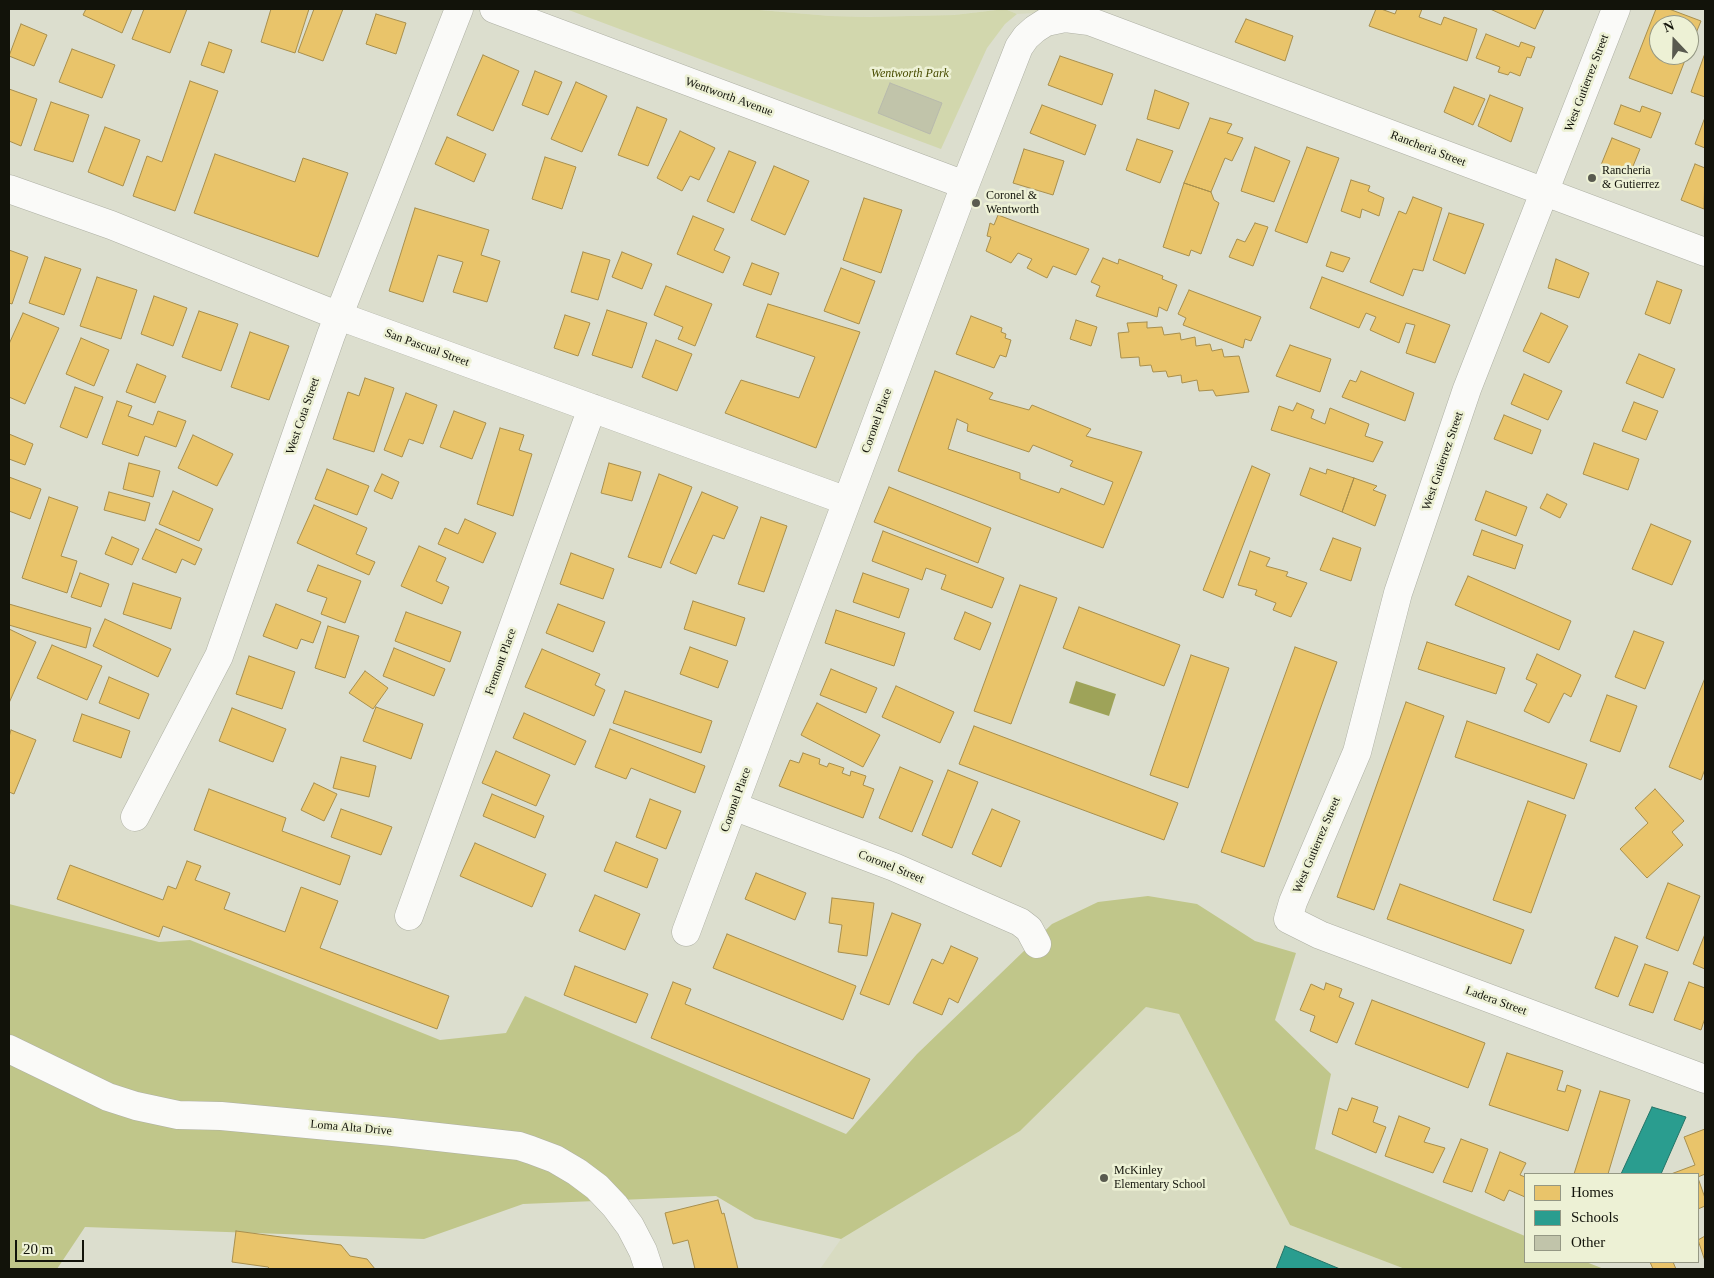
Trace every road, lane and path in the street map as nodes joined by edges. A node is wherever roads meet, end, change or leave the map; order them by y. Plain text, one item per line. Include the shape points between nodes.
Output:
1 (459, 9) edge
2 (494, 9) edge
3 (1616, 9) edge
4 (1150, 44) joint
5 (965, 185) junction
6 (9, 189) edge
7 (1543, 192) junction
8 (1705, 252) edge
9 (339, 316) junction
10 (592, 408) junction
11 (847, 502) junction
12 (734, 806) junction
13 (135, 817) dead end
14 (409, 916) dead end
15 (1288, 919) joint
16 (686, 932) dead end
17 (1037, 944) dead end
18 (9, 1049) edge
19 (1705, 1079) edge
20 (650, 1269) edge

1 - 9 street, West Cota Street
2 - 5 street, Wentworth Avenue
3 - 7 street, West Gutierrez Street
4 - 5 street, Coronel Place via 1077,18 1046,22 1035,29 1019,47
4 - 7 street, Rancheria Street
5 - 11 street, Coronel Place
6 - 9 street, San Pascual Street via 110,225
7 - 8 street, Rancheria Street
7 - 15 street, West Gutierrez Street via 1467,388 1401,584 1356,752
9 - 10 street, San Pascual Street
9 - 13 street, West Cota Street via 219,656
10 - 11 street, San Pascual Street
10 - 14 street, Fremont Place
11 - 12 street, Coronel Place
12 - 16 street, Coronel Place
12 - 17 street, Coronel Street via 894,867 1020,922 1029,929
15 - 19 street, Ladera Street via 1320,936
18 - 20 street, Loma Alta Drive via 108,1097 178,1115 393,1132 531,1150 555,1159 597,1187 630,1226

